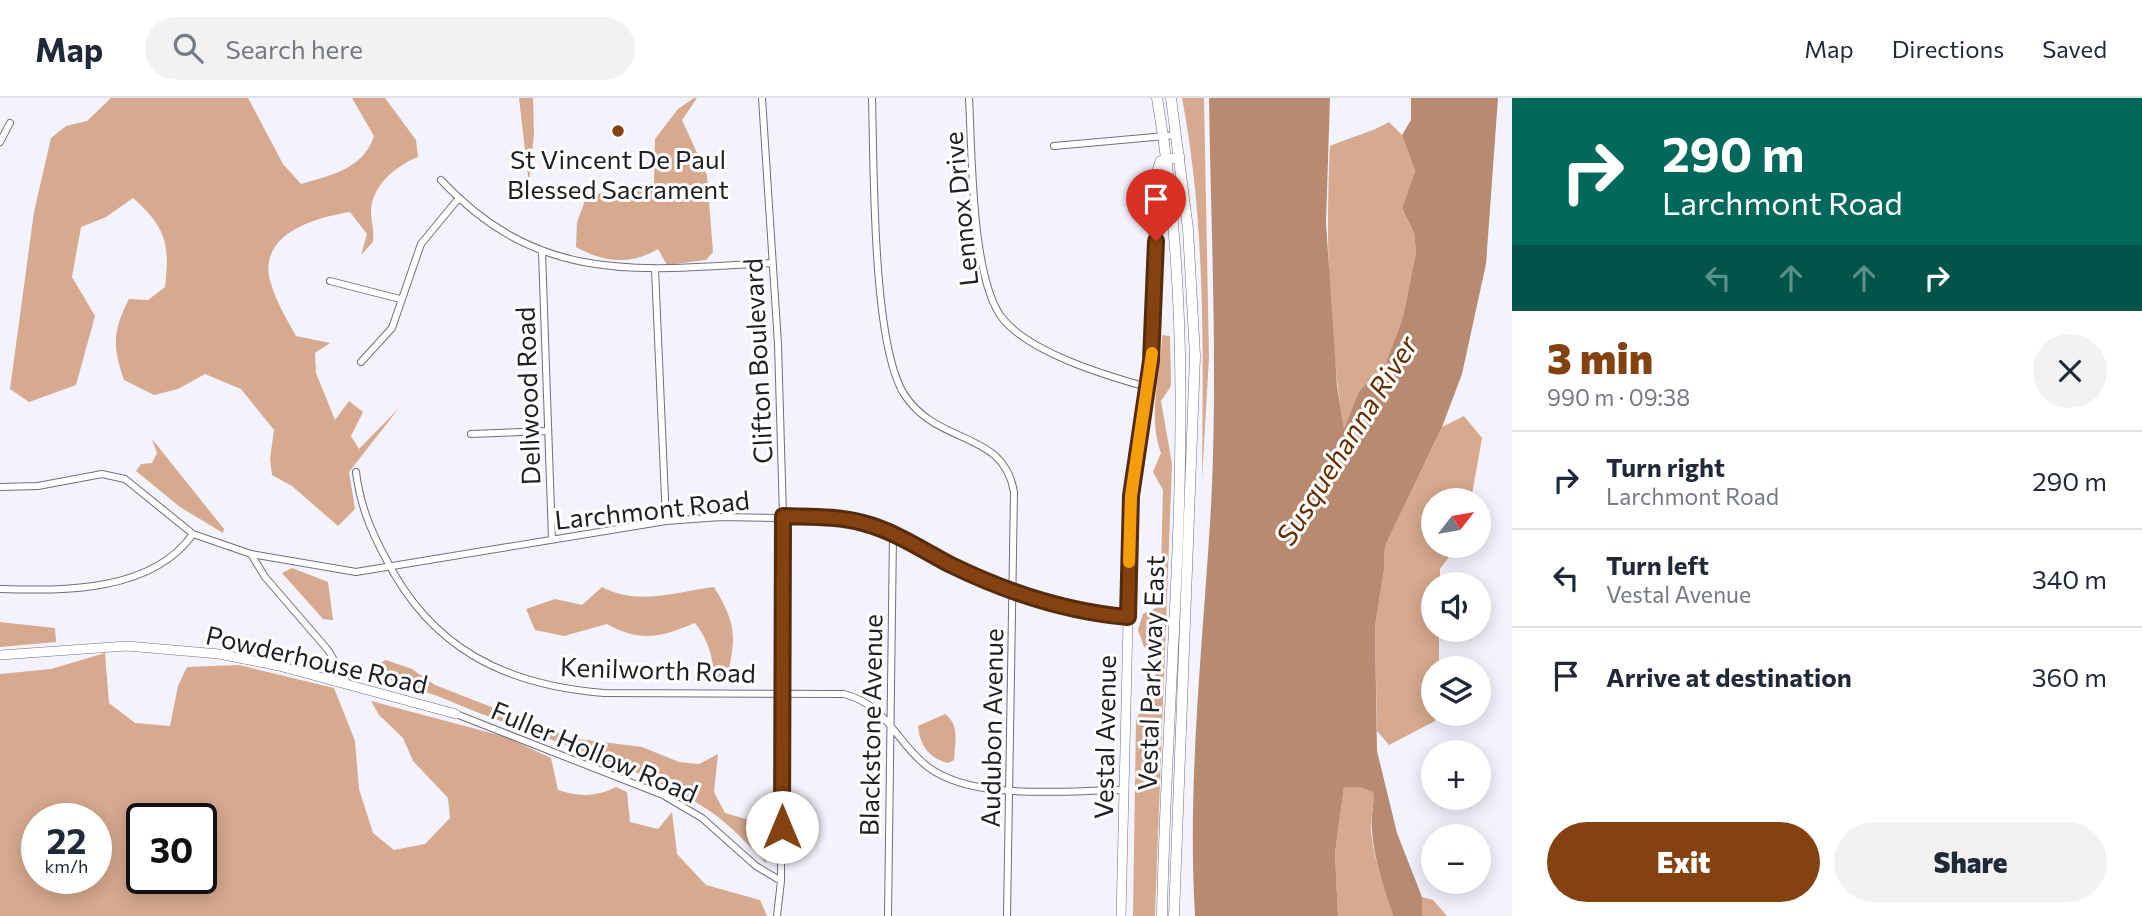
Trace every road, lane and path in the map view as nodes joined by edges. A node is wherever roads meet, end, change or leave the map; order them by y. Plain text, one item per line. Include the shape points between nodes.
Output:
1 (762, 98) edge
2 (872, 98) edge
3 (969, 98) edge
4 (1157, 98) edge
5 (1171, 98) edge
6 (10, 123) dead end
7 (1177, 135) junction
8 (1163, 137) junction
9 (0, 142) edge
10 (1054, 146) dead end
11 (1180, 157) junction
12 (1167, 159) junction
13 (440, 180) dead end
14 (458, 199) junction
15 (542, 252) junction
16 (772, 263) junction
17 (655, 269) junction
18 (330, 281) dead end
19 (400, 299) junction
20 (362, 362) dead end
21 (1147, 387) junction
22 (547, 431) junction
23 (471, 434) dead end
24 (356, 472) dead end
25 (0, 487) edge
26 (783, 516) junction
27 (666, 522) junction
28 (193, 534) junction
29 (893, 534) junction
30 (552, 539) junction
31 (251, 554) junction
32 (390, 567) junction
33 (0, 589) edge
34 (1013, 591) junction
35 (1128, 617) junction
36 (0, 655) edge
37 (348, 684) junction
38 (782, 691) junction
39 (456, 714) joint
40 (891, 724) junction
41 (1008, 790) junction
42 (1124, 790) junction
43 (781, 881) junction
44 (778, 916) edge
45 (888, 916) edge
46 (1007, 916) edge
47 (1121, 916) edge
48 (1162, 916) edge
49 (1174, 916) edge

1 - 16 street, Clifton Boulevard
2 - 34 street, Audubon Avenue via 888,353 902,392 921,416 993,452 1006,466 1014,492
3 - 21 street, Lennox Drive via 981,263 997,312 1035,344
4 - 8 main road, Vestal Parkway East
5 - 7 main road, Vestal Parkway East
6 - 9 street
7 - 8 street
7 - 11 main road, Vestal Parkway East
8 - 10 street
8 - 12 main road, Vestal Parkway East
11 - 12 street
11 - 49 main road, Vestal Parkway East via 1195,356
12 - 21 street, Vestal Avenue via 1158,164 1154,177 1155,312
12 - 48 main road, Vestal Parkway East via 1179,279 1182,386
13 - 14 street
14 - 15 street via 489,224
14 - 19 street via 421,244
15 - 17 street via 582,263
15 - 22 street, Dellwood Road
16 - 17 street
16 - 26 street, Clifton Boulevard
17 - 27 street
18 - 19 street
19 - 20 street via 392,328
21 - 35 street, Vestal Avenue via 1131,496
22 - 23 street
22 - 30 street, Dellwood Road
24 - 32 street, Kenilworth Road via 362,508
25 - 28 street, Larchmont Road via 118,476
26 - 27 street, Larchmont Road
26 - 29 street, Larchmont Road via 851,520
26 - 38 street, Clifton Boulevard
27 - 30 street, Larchmont Road
28 - 31 street, Larchmont Road
28 - 33 street via 173,558 147,572 65,589
29 - 34 street, Larchmont Road
29 - 40 street, Blackstone Avenue
30 - 32 street, Larchmont Road
31 - 32 street, Larchmont Road via 342,572
31 - 37 street via 328,650
32 - 38 street, Kenilworth Road via 440,635 482,661 530,682 604,693
34 - 35 street, Larchmont Road
34 - 41 street, Audubon Avenue
35 - 42 street, Vestal Avenue
36 - 37 street, Powderhouse Road via 106,646 161,648 235,656
37 - 39 street, Powderhouse Road
38 - 40 street, Kenilworth Road via 852,696 874,707
38 - 43 street, Clifton Boulevard
39 - 43 street, Fuller Hollow Road via 663,795 702,818 756,866
40 - 41 street, Kenilworth Road via 916,756 946,778
40 - 45 street, Blackstone Avenue
41 - 42 street, Kenilworth Road
41 - 46 street, Audubon Avenue
42 - 47 street, Vestal Avenue
43 - 44 street, Clifton Boulevard

